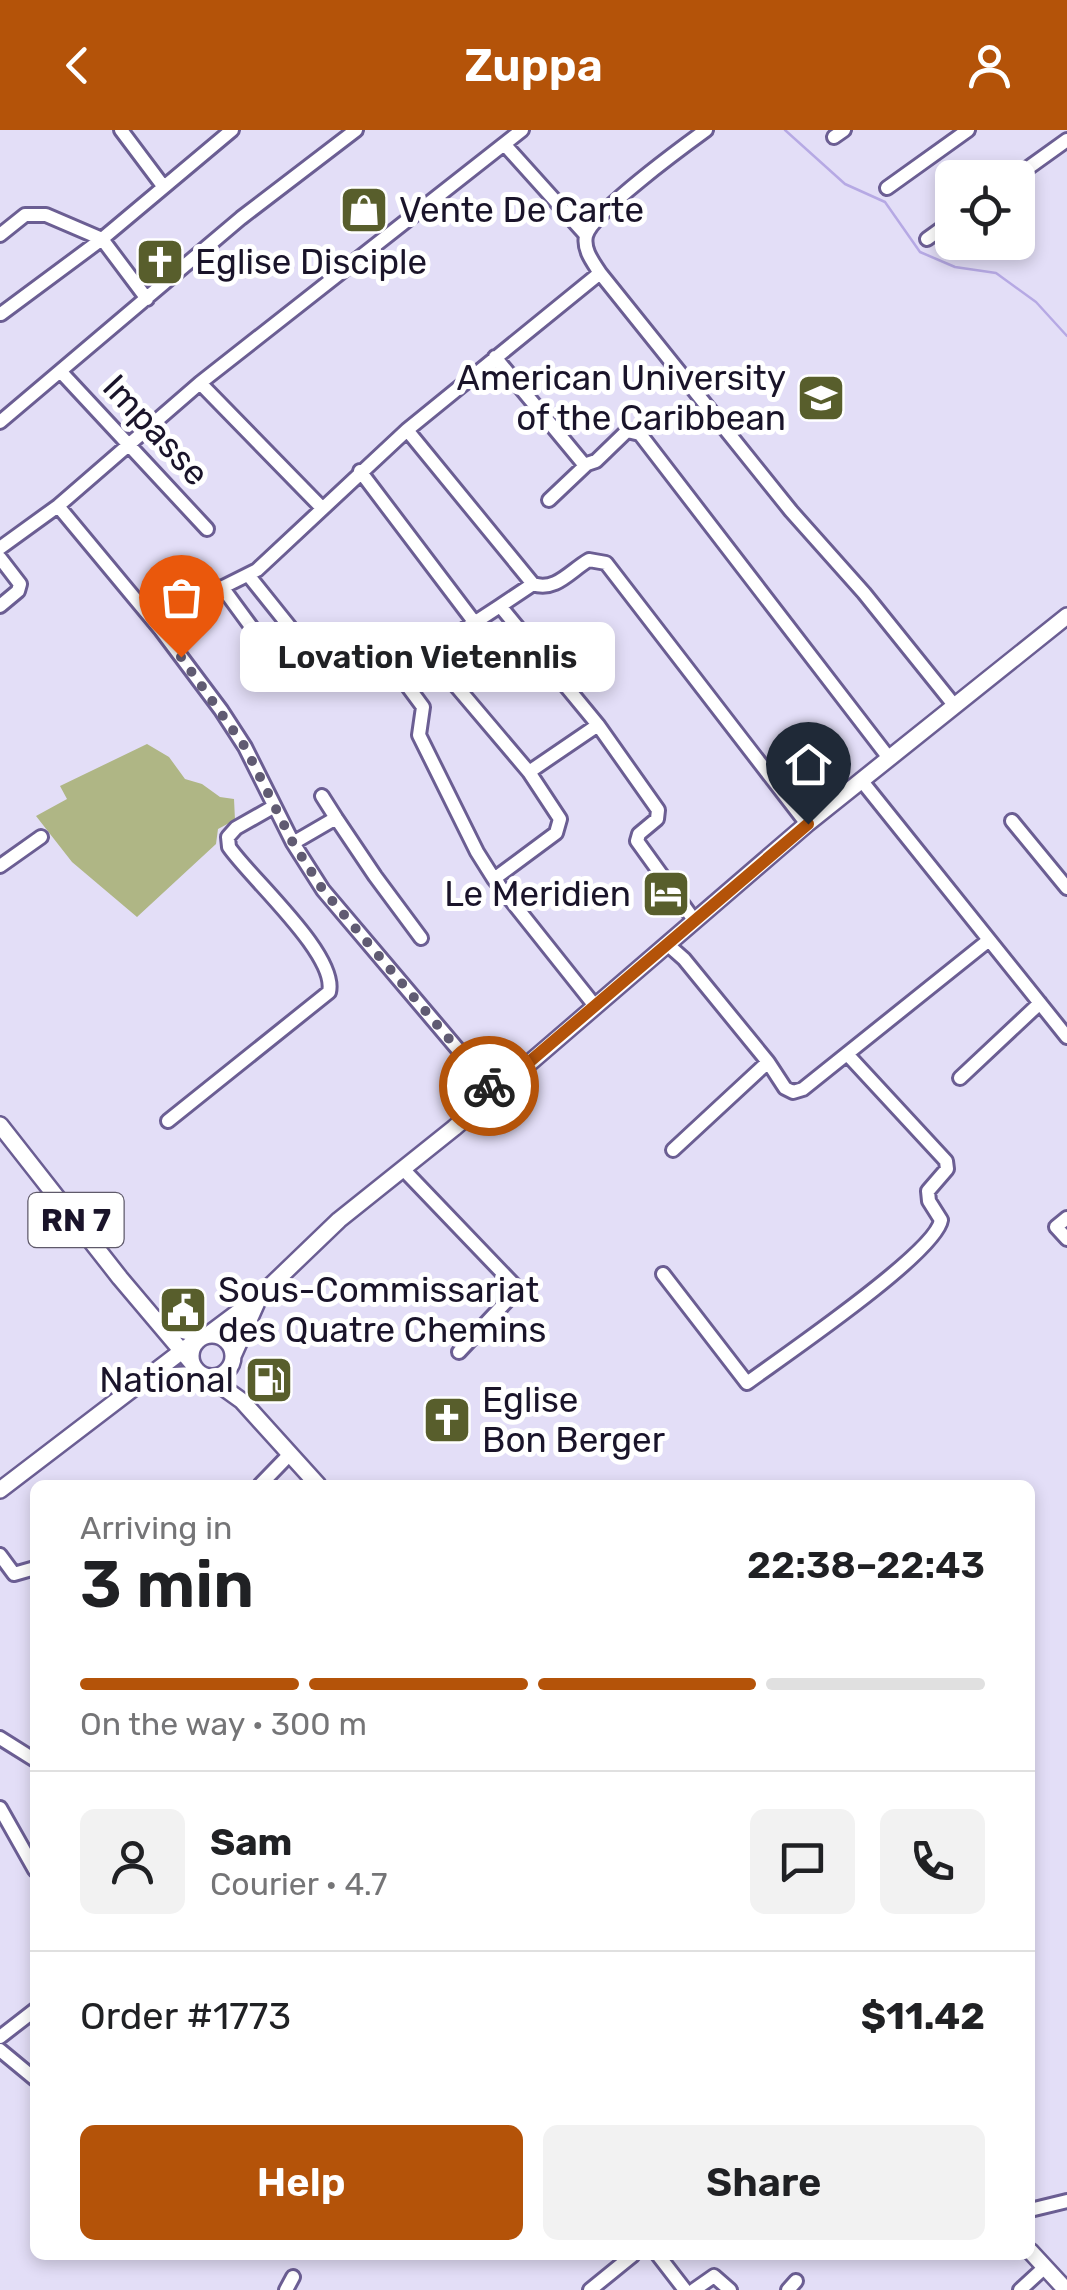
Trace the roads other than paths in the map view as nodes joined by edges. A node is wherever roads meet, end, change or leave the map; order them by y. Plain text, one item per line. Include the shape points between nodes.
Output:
1 (121, 130) edge
2 (232, 130) edge
3 (356, 130) edge
4 (522, 130) edge
5 (706, 130) edge
6 (968, 130) edge
7 (1060, 130) edge
8 (1067, 140) edge
9 (504, 145) junction
10 (1035, 163) edge
11 (162, 186) junction
12 (887, 188) dead end
13 (935, 233) edge
14 (0, 235) edge
15 (586, 235) junction
16 (927, 239) dead end
17 (102, 240) junction
18 (600, 272) junction
19 (146, 298) junction
20 (2, 314) edge
21 (494, 356) junction
22 (61, 372) junction
23 (200, 383) junction
24 (0, 422) edge
25 (407, 430) junction
26 (129, 446) junction
27 (587, 464) junction
28 (360, 472) junction
29 (549, 500) dead end
30 (58, 506) junction
31 (322, 508) junction
32 (207, 529) dead end
33 (0, 548) edge
34 (0, 558) edge
35 (250, 576) junction
36 (533, 584) junction
37 (222, 587) junction
38 (0, 606) edge
39 (500, 606) junction
40 (1067, 616) edge
41 (475, 623) junction
42 (160, 630) junction
43 (293, 631) dead end
44 (446, 642) dead end
45 (336, 646) dead end
46 (269, 650) dead end
47 (446, 674) dead end
48 (954, 705) junction
49 (598, 725) junction
50 (888, 758) junction
51 (529, 772) junction
52 (861, 780) junction
53 (322, 796) dead end
54 (273, 807) junction
55 (336, 818) junction
56 (1012, 821) dead end
57 (808, 824) junction
58 (42, 838) dead end
59 (293, 843) junction
60 (0, 866) edge
61 (494, 879) junction
62 (1067, 888) edge
63 (694, 920) junction
64 (421, 938) dead end
65 (989, 940) junction
66 (667, 944) junction
67 (1040, 1003) junction
68 (595, 1006) junction
69 (1067, 1037) edge
70 (847, 1054) junction
71 (768, 1062) junction
72 (960, 1078) dead end
73 (494, 1092) junction
74 (168, 1121) dead end
75 (0, 1125) edge
76 (673, 1150) dead end
77 (403, 1169) junction
78 (1067, 1218) edge
79 (1067, 1239) edge
80 (663, 1274) dead end
81 (261, 1295) junction
82 (152, 1315) junction
83 (204, 1336) junction
84 (459, 1352) dead end
85 (233, 1358) junction
86 (196, 1366) junction
87 (145, 1378) junction
88 (242, 1401) junction
89 (290, 1454) junction
90 (265, 1480) edge
91 (313, 1480) edge
92 (0, 1490) edge
93 (0, 1555) edge
94 (30, 1569) edge
95 (0, 1738) edge
96 (30, 1757) edge
97 (0, 1808) edge
98 (30, 1861) edge
99 (30, 2014) edge
100 (0, 2038) edge
101 (0, 2050) edge
102 (30, 2075) edge
103 (1067, 2200) edge
104 (1035, 2209) edge
105 (1035, 2256) edge
106 (628, 2260) edge
107 (662, 2260) edge
108 (1045, 2267) junction
109 (294, 2277) dead end
110 (286, 2290) edge
111 (590, 2290) edge
112 (685, 2290) edge
113 (694, 2290) edge
114 (730, 2290) edge
115 (1020, 2290) edge
116 (1066, 2290) edge

1 - 11 street
2 - 11 street
3 - 19 street
4 - 9 street
5 - 15 street via 595,220
6 - 12 street
7 - 8 street
8 - 10 street
9 - 15 street
9 - 23 street
11 - 17 street
13 - 16 street
14 - 17 street via 36,213
15 - 18 street
17 - 19 street
17 - 20 street
18 - 21 street
18 - 48 street
19 - 22 street
21 - 25 street
21 - 27 street
22 - 24 street
22 - 26 street, Impasse
23 - 26 street
23 - 31 street
25 - 28 street
25 - 36 street
26 - 30 street
26 - 32 street, Impasse
27 - 29 street
27 - 50 street via 622,434 640,434
28 - 31 street
28 - 41 street
30 - 33 street
30 - 42 street
31 - 35 street
34 - 38 street via 18,580 18,591
35 - 37 street
35 - 43 street
36 - 39 street
36 - 57 street via 555,584 590,560 606,563
37 - 42 street
37 - 46 street
39 - 41 street
39 - 49 street
40 - 48 main road
41 - 44 street
42 - 54 street via 245,747
45 - 61 street via 358,638 375,642 423,706 419,735
47 - 51 street
48 - 50 main road
49 - 51 street
49 - 63 street via 658,810 638,846
50 - 52 main road
51 - 61 street via 558,814 559,830
52 - 57 main road
52 - 65 street
53 - 55 street
54 - 59 street
54 - 74 street via 236,828 229,847 303,934 330,976 329,992
55 - 59 street
55 - 64 street
56 - 62 street
57 - 63 main road
58 - 60 street
59 - 73 street via 335,904
61 - 68 street
63 - 66 main road
65 - 67 street
65 - 70 street
66 - 68 main road
66 - 71 street
67 - 69 street
67 - 72 street
68 - 73 main road
70 - 71 street via 798,1092 785,1088
70 - 80 street via 946,1160 944,1174 928,1191 940,1220 937,1233 748,1383
71 - 76 street
73 - 77 main road
75 - 82 main road, RN 7
77 - 81 main road
77 - 84 street via 518,1289
78 - 79 street via 1056,1227
81 - 83 main road
81 - 85 main road
82 - 83 main road, RN 7
82 - 86 main road, RN 7
83 - 85 main road via 228,1342
83 - 86 main road via 192,1349
85 - 86 main road via 225,1372
85 - 88 main road
86 - 87 main road
86 - 87 main road
86 - 88 main road
87 - 92 main road
88 - 89 main road
89 - 90 street
89 - 91 main road
93 - 94 street via 14,1574
95 - 96 street
97 - 98 street
99 - 100 street
101 - 102 street
103 - 104 street
105 - 108 main road
106 - 111 street
107 - 112 street
108 - 115 street
108 - 116 main road
109 - 110 street
113 - 114 street via 715,2276

